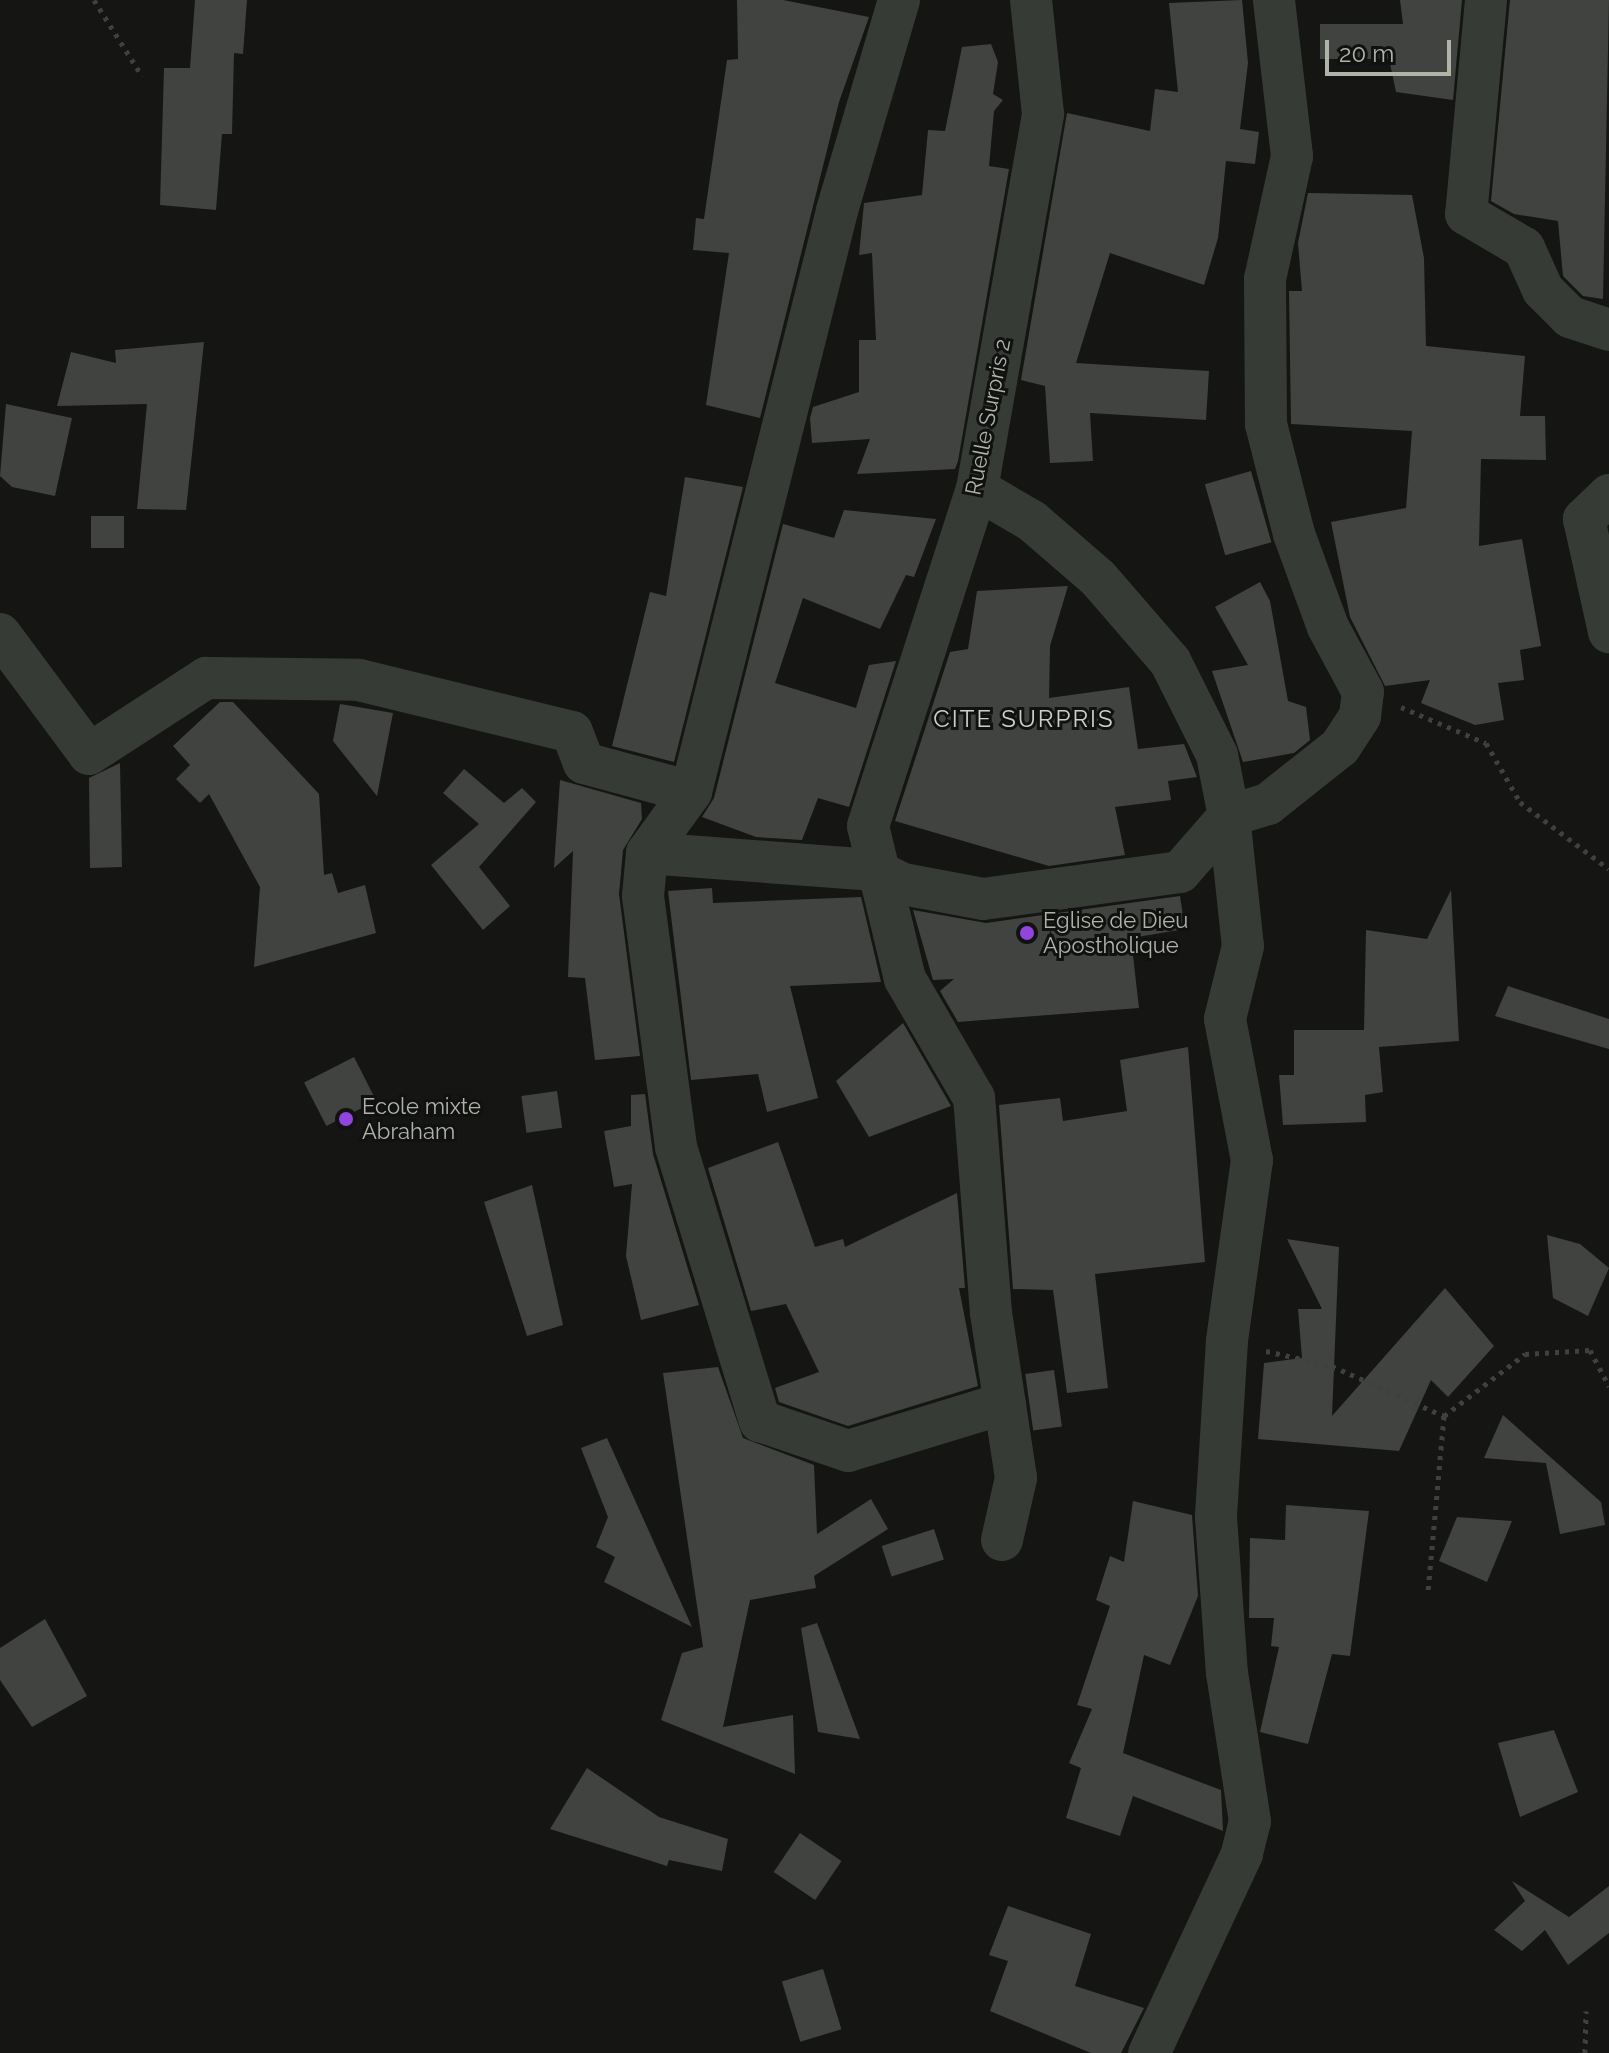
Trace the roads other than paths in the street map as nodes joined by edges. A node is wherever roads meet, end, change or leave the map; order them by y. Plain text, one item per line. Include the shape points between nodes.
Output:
1 (899, 0) edge
2 (1031, 0) edge
3 (1274, 0) edge
4 (1486, 0) edge
5 (1609, 330) edge
6 (977, 489) junction
7 (1609, 495) edge
8 (1609, 632) edge
9 (0, 634) edge
10 (691, 792) junction
11 (1229, 816) junction
12 (647, 853) junction
13 (875, 870) junction
14 (1005, 1403) junction
15 (1002, 1540) dead end
16 (1149, 2053) edge

1 - 10 street via 837,211
2 - 6 street, Ruelle Surpris 2 via 1043,114
3 - 11 street via 1292,156 1265,279 1266,424 1294,534 1328,627 1363,692 1360,716 1340,747 1268,804
4 - 5 street via 1466,214 1524,248 1543,290 1570,317
6 - 11 street via 1032,521 1098,578 1170,661 1217,755
6 - 13 street, Ruelle Surpris 2 via 868,826
7 - 8 street via 1584,519
9 - 10 street via 89,754 206,678 359,680 572,732 584,763
10 - 12 street
11 - 13 street via 1180,872 983,899 903,884
11 - 16 street via 1243,946 1225,1019 1252,1160 1227,1341 1216,1517 1227,1673 1250,1821 1242,1854
12 - 13 street
12 - 14 street via 643,896 676,1147 760,1421 848,1451
13 - 14 street, Ruelle Surpris 2 via 905,979 974,1098
14 - 15 street, Ruelle Surpris 2 via 1016,1478

